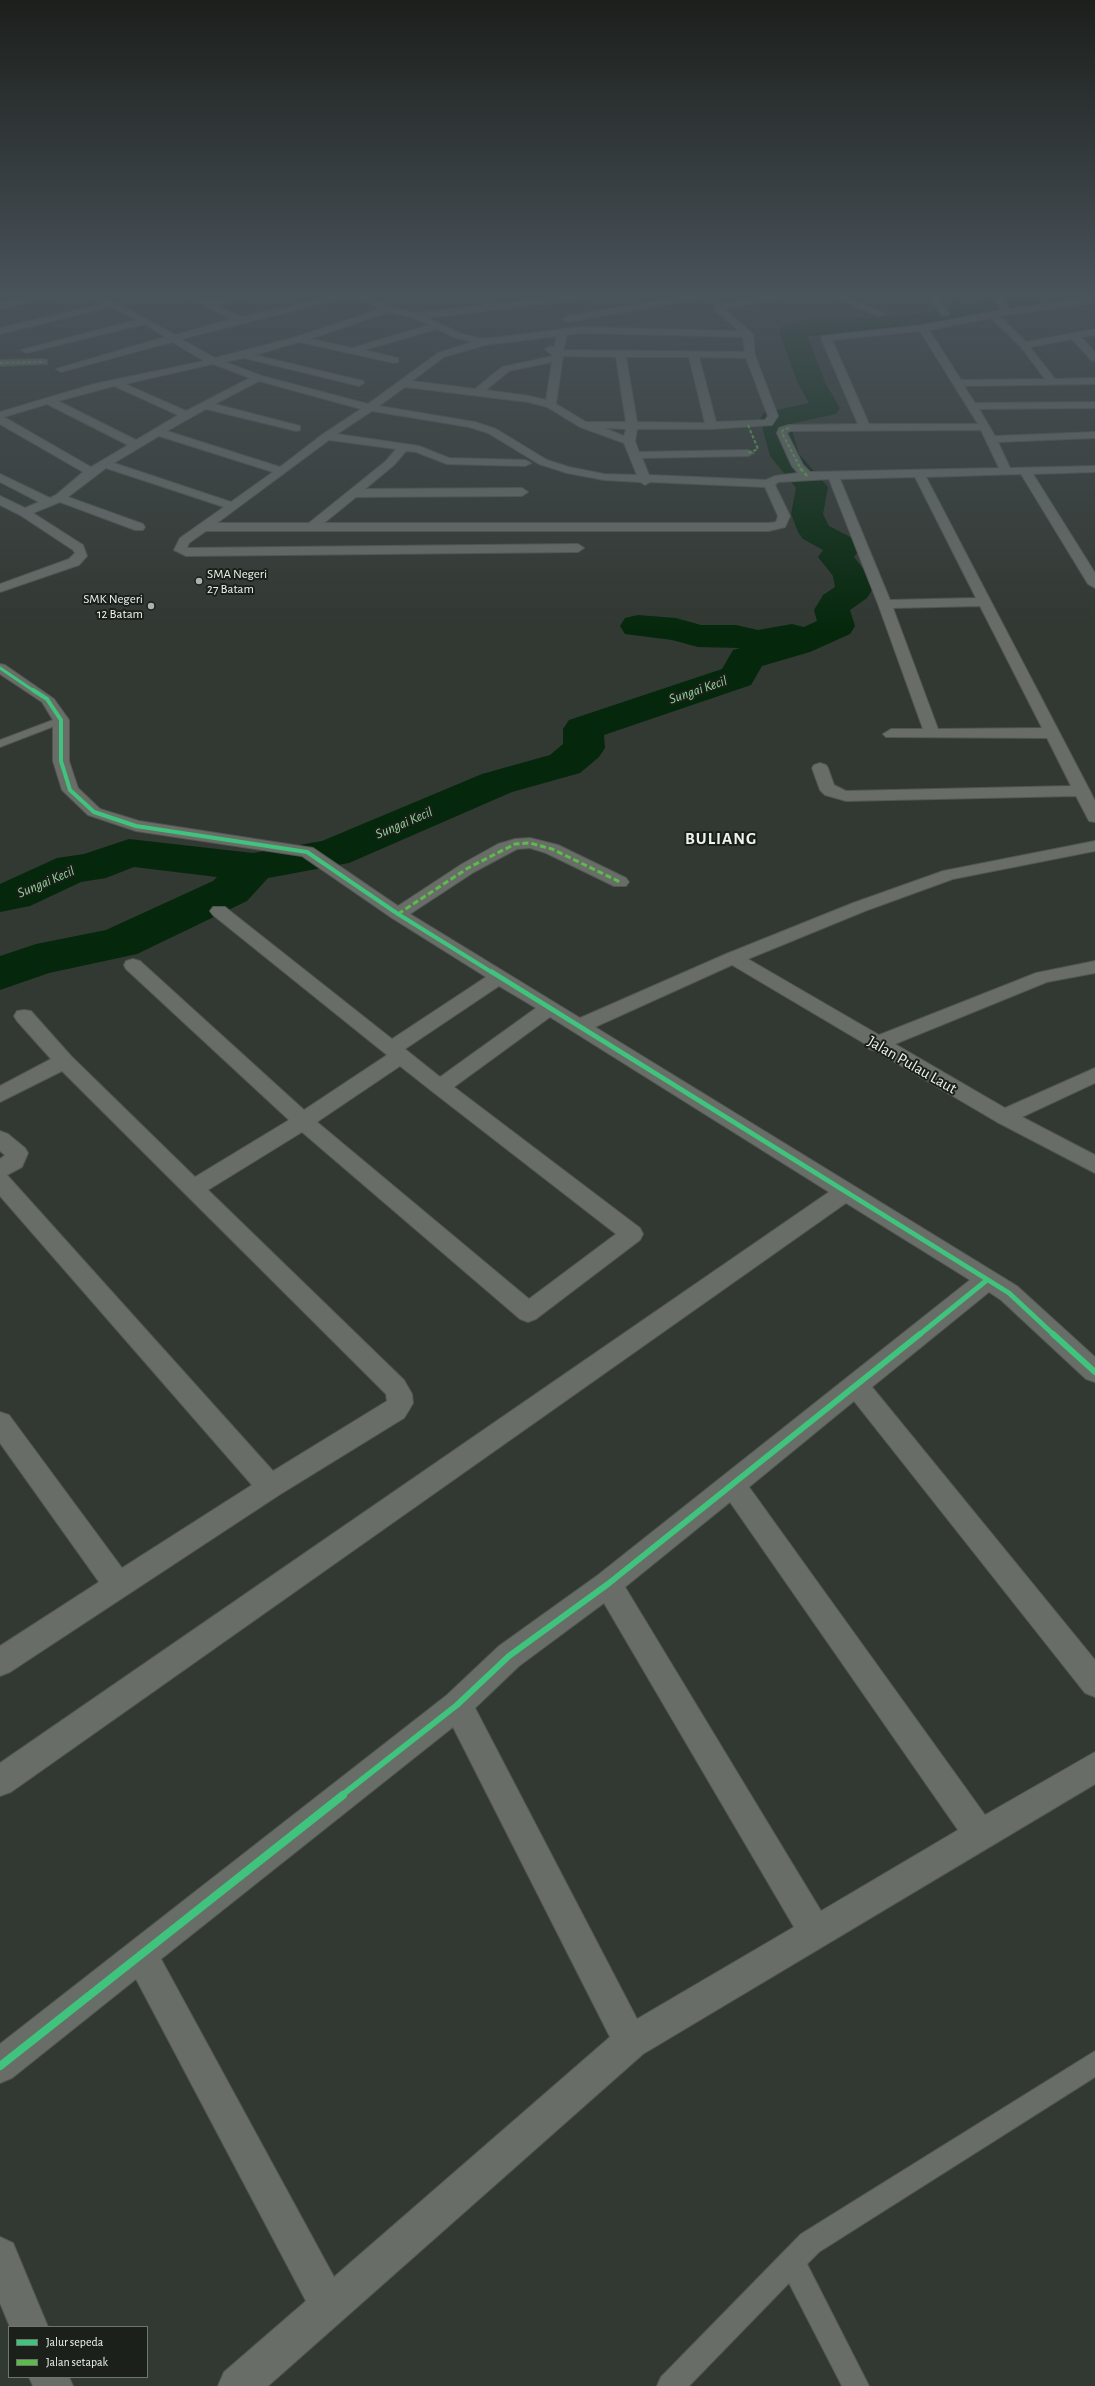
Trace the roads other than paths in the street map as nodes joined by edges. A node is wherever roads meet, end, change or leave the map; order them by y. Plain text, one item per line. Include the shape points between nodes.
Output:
1 (30, 407) edge
2 (62, 407) edge
3 (169, 407) edge
4 (200, 407) edge
5 (213, 407) edge
6 (554, 407) edge
7 (629, 407) edge
8 (706, 407) edge
9 (769, 407) edge
10 (856, 407) edge
11 (973, 407) edge
12 (370, 408) joint
13 (0, 415) edge
14 (186, 415) junction
15 (0, 419) edge
16 (584, 425) junction
17 (632, 425) junction
18 (711, 426) junction
19 (865, 427) junction
20 (985, 427) junction
21 (296, 428) dead end
22 (158, 432) junction
23 (1095, 435) edge
24 (327, 436) junction
25 (990, 439) junction
26 (629, 441) junction
27 (136, 445) junction
28 (404, 446) junction
29 (748, 453) dead end
30 (636, 455) junction
31 (527, 459) junction
32 (447, 461) junction
33 (404, 462) dead end
34 (418, 462) dead end
35 (390, 463) junction
36 (105, 464) junction
37 (1095, 469) edge
38 (1006, 471) junction
39 (1025, 471) junction
40 (90, 472) junction
41 (282, 472) junction
42 (919, 474) junction
43 (833, 475) junction
44 (806, 476) junction
45 (0, 477) edge
46 (646, 481) junction
47 (772, 481) junction
48 (522, 492) junction
49 (353, 493) junction
50 (0, 500) edge
51 (51, 501) junction
52 (233, 506) junction
53 (25, 512) junction
54 (139, 527) dead end
55 (203, 527) junction
56 (312, 527) junction
57 (524, 527) junction
58 (578, 548) dead end
59 (0, 572) edge
60 (13, 583) junction
61 (1095, 584) edge
62 (0, 588) edge
63 (985, 602) junction
64 (885, 604) junction
65 (3, 674) edge
66 (61, 720) junction
67 (1052, 733) junction
68 (891, 734) dead end
69 (932, 734) junction
70 (0, 744) edge
71 (820, 768) dead end
72 (1082, 791) junction
73 (1095, 817) edge
74 (1095, 846) edge
75 (620, 882) dead end
76 (219, 911) dead end
77 (398, 914) junction
78 (733, 958) junction
79 (133, 965) dead end
80 (1095, 967) edge
81 (499, 977) junction
82 (549, 1008) junction
83 (24, 1016) dead end
84 (578, 1027) junction
85 (876, 1044) junction
86 (396, 1052) junction
87 (64, 1061) junction
88 (1095, 1075) edge
89 (440, 1087) junction
90 (0, 1095) edge
91 (1004, 1117) junction
92 (303, 1121) junction
93 (0, 1139) edge
94 (1095, 1165) edge
95 (0, 1169) edge
96 (0, 1180) edge
97 (194, 1188) junction
98 (845, 1192) junction
99 (987, 1280) junction
100 (1095, 1372) edge
101 (856, 1385) junction
102 (0, 1423) edge
103 (732, 1484) junction
104 (270, 1487) junction
105 (608, 1584) junction
106 (118, 1585) junction
107 (0, 1662) edge
108 (1095, 1683) edge
109 (457, 1705) junction
110 (1095, 1767) edge
111 (0, 1781) edge
112 (980, 1835) junction
113 (816, 1933) junction
114 (141, 1955) junction
115 (631, 2042) junction
116 (1095, 2063) edge
117 (0, 2066) edge
118 (0, 2256) edge
119 (792, 2262) junction
120 (329, 2306) junction
121 (29, 2326) edge
122 (238, 2386) edge
123 (670, 2386) edge
124 (856, 2386) edge

1 - 13 street
2 - 27 street
3 - 14 street
4 - 14 street
5 - 21 street
6 - 16 street
7 - 17 street
8 - 18 street
9 - 18 street via 773,418 763,423
10 - 19 street
11 - 20 street
12 - 24 street
12 - 31 street via 471,424 492,431
14 - 22 street
15 - 40 street
16 - 17 street
16 - 26 street
17 - 18 street
17 - 26 street
19 - 20 street
19 - 44 street via 783,430 782,433 798,466
20 - 25 street
22 - 27 street
22 - 41 street
23 - 25 street
24 - 28 street
24 - 41 street
25 - 38 street
26 - 30 street
27 - 36 street
28 - 32 street via 433,453
28 - 35 street
29 - 30 street
30 - 46 street
31 - 32 street
31 - 46 street via 566,470
31 - 48 street
32 - 34 street
33 - 35 street
35 - 49 street
36 - 40 street
36 - 52 street
37 - 39 street
38 - 39 street
38 - 42 street
39 - 61 street
40 - 51 street
41 - 52 street
42 - 43 street
42 - 63 street
43 - 44 street
43 - 64 street
44 - 47 street
45 - 51 street
46 - 47 street
47 - 57 street via 784,516 781,524 776,526
48 - 49 street
48 - 57 street
49 - 56 street
50 - 53 street
51 - 53 street
51 - 54 street
52 - 55 street
53 - 60 street via 79,548 81,556 74,562
55 - 56 street
55 - 58 street via 184,541 180,550 186,552
56 - 57 street
59 - 60 street
60 - 62 street
63 - 64 street
63 - 67 street
64 - 69 street
65 - 66 street via 47,699
66 - 70 lane
66 - 77 street via 61,761 70,790 94,812 136,826 307,852
67 - 69 street
67 - 72 street
68 - 69 street
71 - 72 street via 826,787 831,792 846,796
72 - 73 street
74 - 78 street via 949,875 859,906
75 - 77 street via 552,849 530,843 515,844 468,868
76 - 86 street
77 - 81 street
78 - 84 street
78 - 85 street, Jalan Pulau Laut
79 - 92 street
80 - 85 street via 1043,977
81 - 82 street
81 - 86 street
82 - 84 street
82 - 89 street
83 - 87 street
84 - 98 street
85 - 91 street, Jalan Pulau Laut
86 - 89 street
86 - 92 street
87 - 90 street
87 - 97 street
88 - 91 street
89 - 92 street via 632,1234 528,1312
91 - 94 street, Jalan Pulau Laut
92 - 97 street
93 - 95 street via 17,1153 14,1162
96 - 104 street
97 - 104 street via 400,1394 400,1403 395,1410
98 - 99 street
98 - 111 street
99 - 100 street via 1009,1293
99 - 101 street
101 - 103 street
101 - 108 street
102 - 106 street
103 - 105 street
103 - 112 street
104 - 106 street
105 - 109 street via 509,1656
105 - 113 street
106 - 107 street
109 - 114 street
109 - 115 street
110 - 112 street
112 - 113 street
113 - 115 street
114 - 117 street
114 - 120 street
115 - 120 street
116 - 119 lane via 810,2243
118 - 121 street
119 - 123 lane
119 - 124 lane
120 - 122 street

